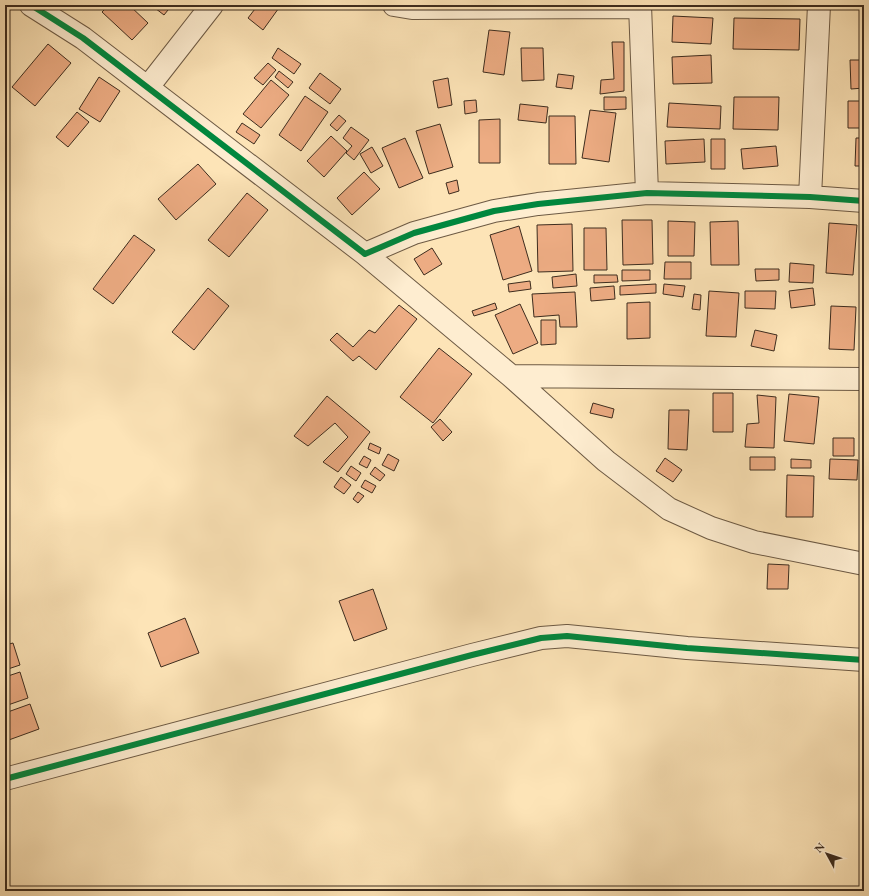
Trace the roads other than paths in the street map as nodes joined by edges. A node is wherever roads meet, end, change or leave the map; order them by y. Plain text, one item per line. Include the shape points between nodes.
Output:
1 (31, 5) edge
2 (212, 5) edge
3 (394, 5) edge
4 (819, 5) edge
5 (640, 6) edge
6 (148, 87) junction
7 (647, 193) junction
8 (810, 197) junction
9 (864, 201) edge
10 (365, 254) junction
11 (511, 376) junction
12 (864, 379) edge
13 (864, 564) edge
14 (864, 660) edge
15 (5, 779) edge

1 - 6 street via 83,38
2 - 6 street
3 - 5 street via 412,8
4 - 8 street
5 - 7 street
6 - 10 street
7 - 8 street
7 - 10 street via 494,211 414,234
8 - 9 street
10 - 11 street
11 - 12 street
11 - 13 street via 606,461 670,509 711,528 754,542
14 - 15 street via 687,648 586,637 541,638 472,654

